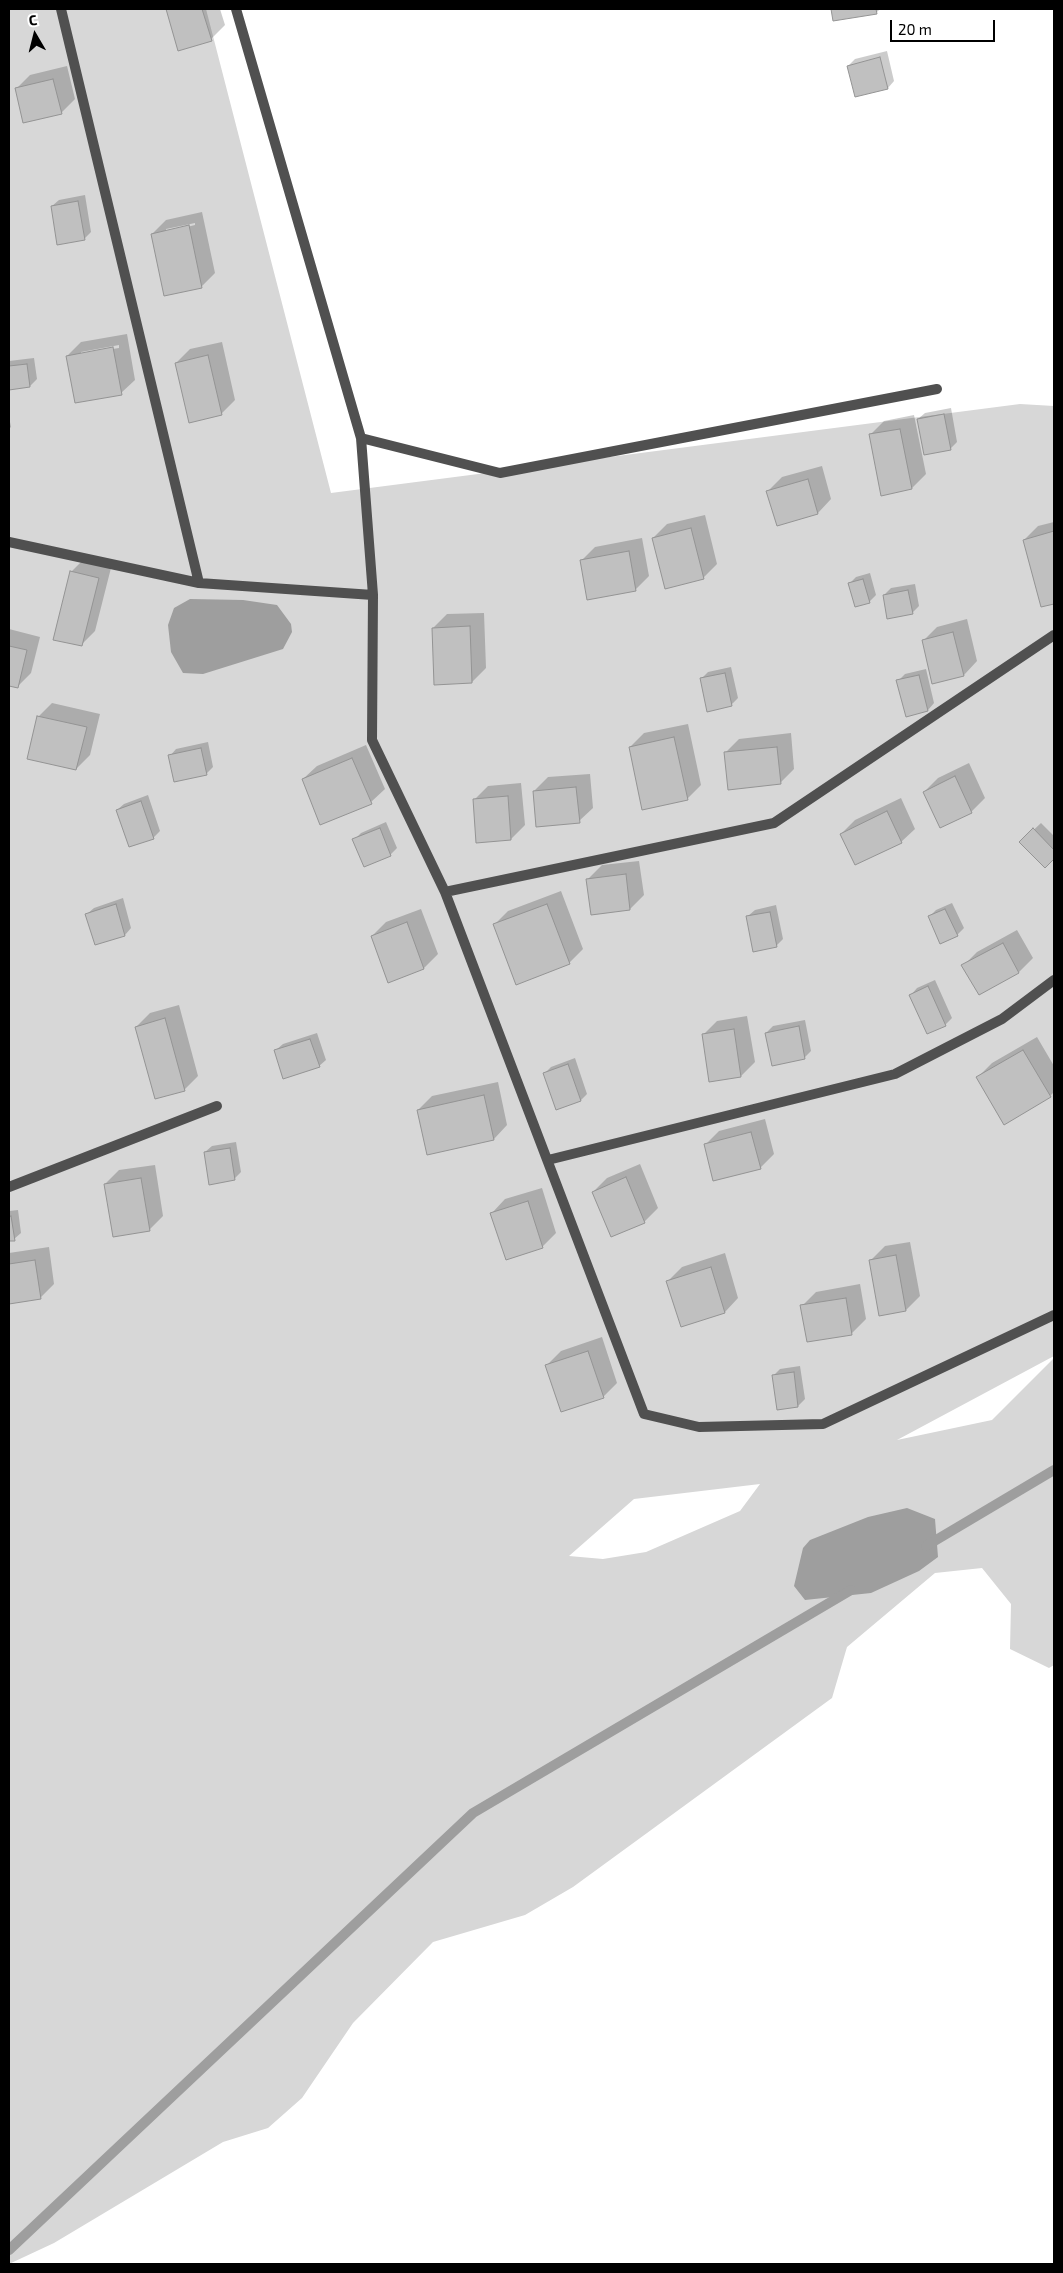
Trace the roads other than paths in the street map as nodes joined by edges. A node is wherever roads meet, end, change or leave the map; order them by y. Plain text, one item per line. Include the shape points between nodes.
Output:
1 (61, 9) edge
2 (236, 9) edge
3 (937, 389) dead end
4 (361, 438) junction
5 (9, 542) edge
6 (199, 583) junction
7 (373, 595) junction
8 (1054, 635) edge
9 (445, 892) junction
10 (1054, 980) edge
11 (217, 1106) dead end
12 (548, 1160) junction
13 (9, 1187) edge
14 (1054, 1315) edge

1 - 6 lane
2 - 4 lane
3 - 4 lane via 500,473
4 - 7 lane
5 - 6 lane
6 - 7 lane
7 - 9 lane via 372,740
8 - 9 lane via 774,822
9 - 12 lane
10 - 12 lane via 1002,1019 895,1074
11 - 13 lane
12 - 14 lane via 644,1414 698,1427 823,1424

